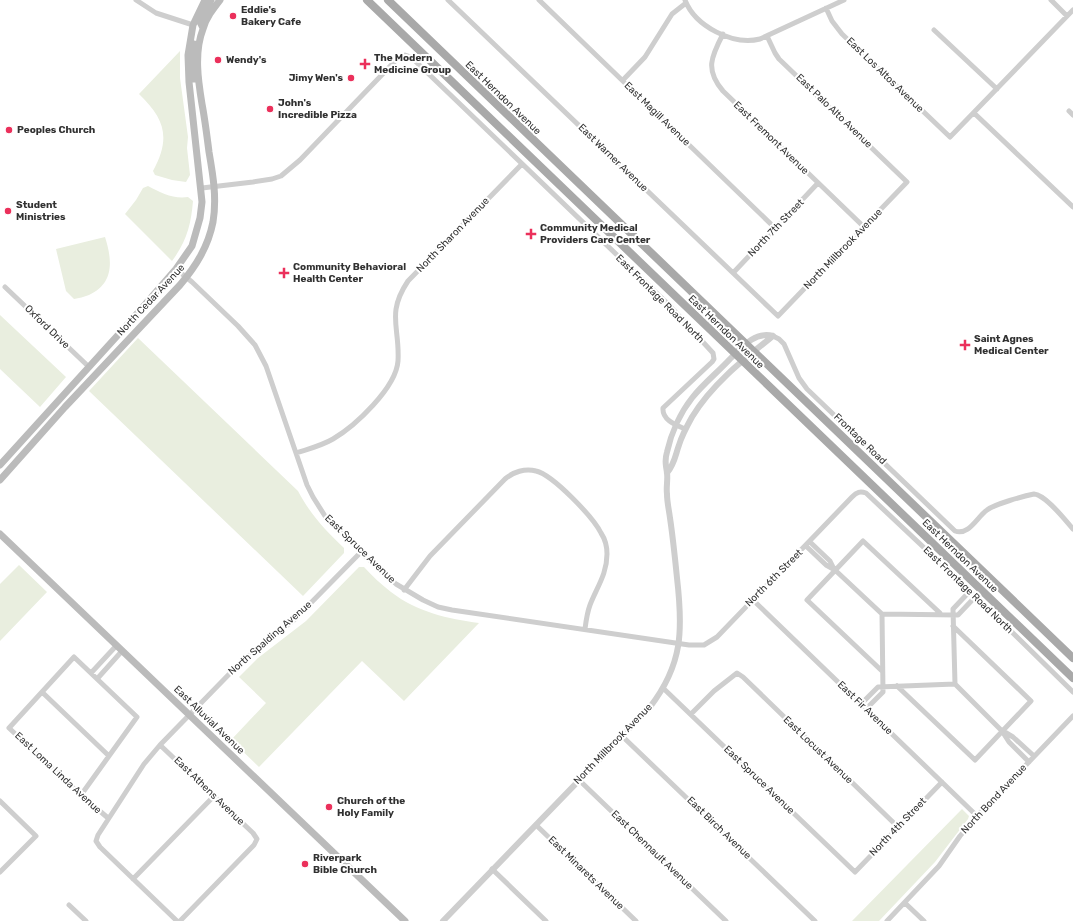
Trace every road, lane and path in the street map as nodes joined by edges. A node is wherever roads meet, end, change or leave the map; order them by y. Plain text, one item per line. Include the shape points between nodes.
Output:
1 (136, 0) edge
2 (205, 0) edge
3 (211, 0) edge
4 (220, 0) edge
5 (367, 0) edge
6 (388, 0) edge
7 (448, 0) edge
8 (539, 0) edge
9 (844, 0) edge
10 (1051, 0) edge
11 (685, 1) edge
12 (826, 8) junction
13 (1073, 10) edge
14 (1067, 16) junction
15 (193, 26) junction
16 (203, 28) junction
17 (934, 30) dead end
18 (723, 34) junction
19 (767, 36) junction
20 (623, 80) junction
21 (997, 89) junction
22 (200, 96) junction
23 (1069, 111) dead end
24 (974, 113) junction
25 (1073, 115) edge
26 (522, 164) junction
27 (907, 182) joint
28 (818, 183) junction
29 (214, 186) junction
30 (202, 188) junction
31 (1073, 207) edge
32 (864, 227) junction
33 (775, 228) junction
34 (176, 269) junction
35 (733, 273) junction
36 (186, 278) junction
37 (5, 287) dead end
38 (778, 316) joint
39 (773, 336) junction
40 (745, 344) junction
41 (753, 352) junction
42 (735, 354) junction
43 (742, 361) junction
44 (89, 367) junction
45 (65, 407) junction
46 (677, 425) junction
47 (685, 429) junction
48 (296, 453) junction
49 (0, 465) edge
50 (667, 473) junction
51 (0, 480) edge
52 (860, 491) joint
53 (1073, 529) edge
54 (0, 534) edge
55 (808, 544) junction
56 (361, 552) junction
57 (835, 570) junction
58 (404, 590) junction
59 (970, 591) junction
60 (976, 596) junction
61 (753, 600) junction
62 (882, 614) junction
63 (940, 614) junction
64 (952, 615) junction
65 (952, 626) junction
66 (585, 629) junction
67 (679, 643) junction
68 (116, 646) junction
69 (122, 651) junction
70 (1073, 658) edge
71 (882, 671) junction
72 (91, 673) junction
73 (1073, 678) edge
74 (97, 679) junction
75 (955, 684) junction
76 (884, 686) junction
77 (897, 686) junction
78 (663, 688) junction
79 (42, 692) junction
80 (1073, 692) edge
81 (861, 704) junction
82 (866, 709) junction
83 (691, 714) junction
84 (190, 715) junction
85 (1073, 716) edge
86 (1002, 731) junction
87 (622, 736) junction
88 (160, 745) junction
89 (110, 756) junction
90 (1034, 756) junction
91 (1029, 762) junction
92 (579, 780) junction
93 (942, 782) junction
94 (81, 796) junction
95 (214, 796) junction
96 (0, 801) edge
97 (977, 816) junction
98 (108, 818) junction
99 (536, 825) junction
100 (898, 827) junction
101 (492, 869) junction
102 (0, 872) edge
103 (855, 872) joint
104 (133, 880) junction
105 (905, 903) junction
106 (69, 905) dead end
107 (811, 920) edge
108 (86, 921) edge
109 (178, 921) edge
110 (405, 921) edge
111 (443, 921) edge
112 (546, 921) edge
113 (636, 921) edge
114 (726, 921) edge
115 (887, 921) edge
116 (924, 921) edge

1 - 15 street via 156,13
2 - 15 main road, North Cedar Avenue
3 - 16 main road via 200,22
4 - 16 main road, North Cedar Avenue
5 - 42 main road, East Herndon Avenue
6 - 40 main road, East Herndon Avenue
7 - 35 street, East Warner Avenue
8 - 20 street, East Magill Avenue
9 - 12 street
10 - 14 street
11 - 18 street via 699,20
11 - 20 street via 672,14 645,57
12 - 19 street
12 - 24 street, East Los Altos Avenue via 842,34 950,137
13 - 14 street
14 - 21 street
15 - 22 main road via 196,32 194,78
15 - 30 main road, North Cedar Avenue via 188,69
16 - 22 main road, North Cedar Avenue via 198,56
17 - 21 street
18 - 19 street via 741,41
18 - 28 street, East Fremont Avenue via 711,64 716,83
19 - 27 street, East Palo Alto Avenue via 779,59
20 - 33 street, East Magill Avenue
21 - 24 street
22 - 29 main road, North Cedar Avenue
23 - 25 street
24 - 31 street
26 - 29 street, East Frontage Road North via 411,57 405,55 399,57 300,160 281,176 256,182
26 - 46 street, East Frontage Road North via 668,304 713,353 712,362 663,408 665,418
26 - 48 street, North Sharon Avenue via 408,282 402,292 396,303 395,317 398,362 394,378 387,389 345,431 320,445
27 - 32 street, North Millbrook Avenue
28 - 32 street, East Fremont Avenue
28 - 33 street, North 7th Street
29 - 30 street
29 - 36 main road, North Cedar Avenue via 214,215 209,238 198,262
30 - 34 main road, North Cedar Avenue via 196,234 192,246
32 - 38 street, North Millbrook Avenue
33 - 35 street, North 7th Street
34 - 36 street, East Spruce Avenue
34 - 44 main road, North Cedar Avenue
35 - 38 street, East Warner Avenue
36 - 45 main road, North Cedar Avenue
36 - 48 street, East Spruce Avenue via 255,345 266,366
37 - 44 street, Oxford Drive
39 - 40 street, North Millbrook Avenue via 758,336
39 - 41 street, North Millbrook Avenue
39 - 53 street, Frontage Road via 784,344 799,378 808,389 955,530 961,532 970,527 989,509 1034,494 1045,499
40 - 41 main road, East Herndon Avenue
40 - 42 street, North Millbrook Avenue
41 - 43 street, North Millbrook Avenue
41 - 70 main road, East Herndon Avenue
42 - 43 main road, East Herndon Avenue
42 - 46 street, North Millbrook Avenue via 693,397
43 - 47 street, North Millbrook Avenue via 706,397
43 - 73 main road, East Herndon Avenue
44 - 45 main road via 87,375 66,399
44 - 49 main road, North Cedar Avenue
45 - 51 main road, North Cedar Avenue
46 - 47 street, East Frontage Road North
46 - 50 street, North Millbrook Avenue via 665,458
47 - 50 street, North Millbrook Avenue via 673,465
48 - 56 street, East Spruce Avenue via 317,505
50 - 67 street, North Millbrook Avenue via 667,495 681,614
52 - 55 street, North 6th Street via 856,492
52 - 59 street, East Frontage Road North via 866,493
54 - 68 main road, East Alluvial Avenue
55 - 57 street via 826,565
55 - 61 street, North 6th Street
56 - 58 street, East Spruce Avenue
56 - 84 street, North Spalding Avenue via 304,611 247,656
57 - 62 street
57 - 63 street via 863,541
57 - 71 street via 807,600
58 - 66 street, East Spruce Avenue via 452,610
58 - 66 street via 430,556 504,479 518,472 536,471 552,480 588,515 605,541 605,570 588,610
59 - 60 street, East Frontage Road North
59 - 64 street via 953,609
60 - 64 street via 958,615
60 - 80 street, East Frontage Road North
61 - 67 street, North 6th Street via 712,641 699,646
61 - 81 street, East Fir Avenue
62 - 63 street
62 - 71 street
63 - 64 street
64 - 65 street
65 - 75 street
65 - 86 street via 1031,701
66 - 67 street, East Spruce Avenue
67 - 78 street, North Millbrook Avenue via 674,665
68 - 69 main road, East Alluvial Avenue
68 - 72 street
69 - 74 street
69 - 84 main road, East Alluvial Avenue
71 - 76 street
72 - 74 street
72 - 79 street via 74,657
74 - 89 street via 137,717
75 - 77 street
75 - 86 street
76 - 77 street
76 - 81 street via 878,686
76 - 82 street via 883,692
77 - 86 street via 975,760
78 - 83 street, East Spruce Avenue
78 - 87 street, North Millbrook Avenue via 650,707
79 - 89 street
79 - 94 street, East Loma Linda Avenue via 9,728
81 - 82 street, East Fir Avenue
82 - 93 street, East Fir Avenue
83 - 100 street, East Locust Avenue via 737,673
83 - 103 street, East Spruce Avenue
84 - 88 street, North Spalding Avenue
84 - 110 main road, East Alluvial Avenue
85 - 90 street, North Bond Avenue
86 - 90 street via 1013,737
86 - 91 street
87 - 92 street, North Millbrook Avenue
87 - 107 street, East Birch Avenue
88 - 95 street, East Athens Avenue
88 - 98 street, North Spalding Avenue via 144,764
89 - 94 street
90 - 91 street, North Bond Avenue
91 - 97 street, North Bond Avenue
92 - 99 street, North Millbrook Avenue
92 - 114 street, East Chennault Avenue
93 - 97 street, East Fir Avenue
93 - 100 street, North 4th Street
94 - 98 street, East Loma Linda Avenue
95 - 104 street
95 - 109 street, East Athens Avenue via 257,839 254,845
96 - 102 street via 36,836
97 - 105 street, North Bond Avenue via 939,866
98 - 104 street, North Spalding Avenue via 96,841
99 - 101 street, North Millbrook Avenue
99 - 113 street, East Minarets Avenue
100 - 103 street, North 4th Street
101 - 111 street, North Millbrook Avenue
101 - 112 street
104 - 109 street
105 - 115 street, North Bond Avenue
105 - 116 street
106 - 108 street

